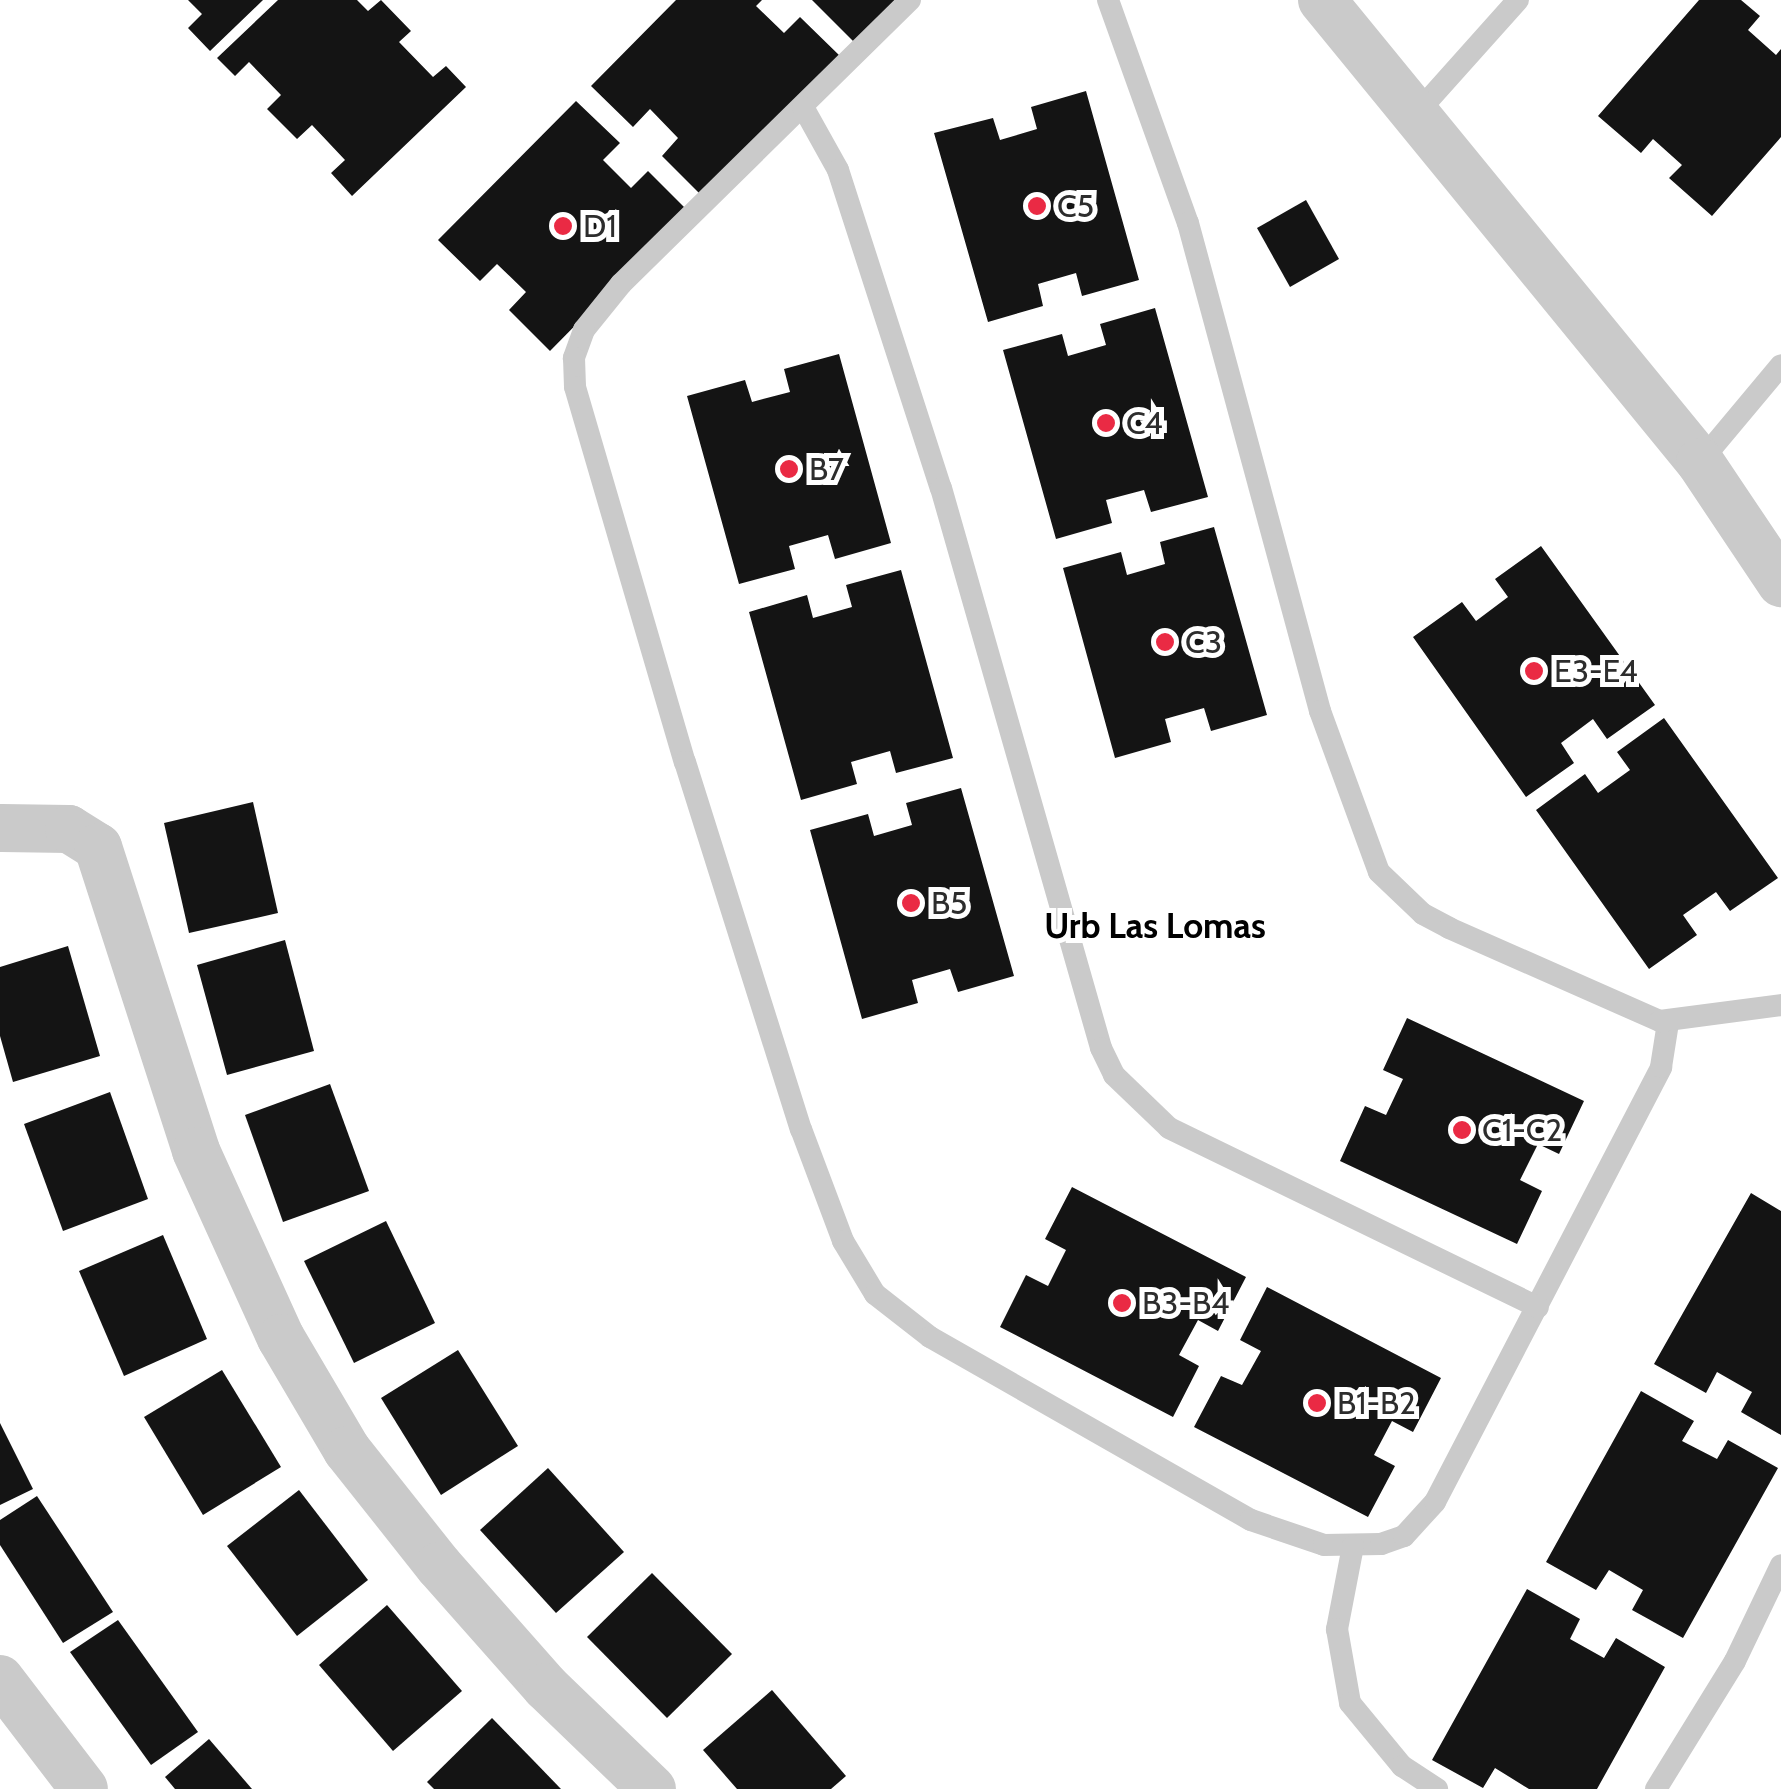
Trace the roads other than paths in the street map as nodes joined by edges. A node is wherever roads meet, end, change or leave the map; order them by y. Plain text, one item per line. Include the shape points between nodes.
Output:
1 (910, 0) edge
2 (1108, 0) edge
3 (1322, 0) edge
4 (1518, 0) edge
5 (803, 108) junction
6 (1416, 114) junction
7 (1781, 365) edge
8 (1700, 462) junction
9 (1781, 583) edge
10 (2, 828) edge
11 (1781, 1005) edge
12 (1668, 1023) junction
13 (1538, 1306) junction
14 (1353, 1546) junction
15 (1781, 1566) edge
16 (0, 1679) edge
17 (84, 1789) edge
18 (652, 1789) edge
19 (1436, 1789) edge
20 (1656, 1789) edge

1 - 5 lane
2 - 12 lane via 1188,223 1320,711 1380,872 1423,914 1449,928
3 - 6 street
4 - 6 lane
5 - 13 lane via 838,170 941,488 1114,1075 1169,1128
5 - 14 lane via 621,284 584,330 573,373 685,762 801,1130 843,1241 875,1294 930,1337 1251,1520 1286,1536
6 - 8 street
7 - 8 lane
8 - 9 street
10 - 18 street via 69,829 98,846 196,1151 281,1338 348,1450 439,1566 546,1687
11 - 12 lane
12 - 13 lane via 1661,1066
13 - 14 lane via 1422,1521 1404,1536
14 - 19 lane via 1337,1629 1350,1704 1402,1766
15 - 20 lane via 1735,1662
16 - 17 street

